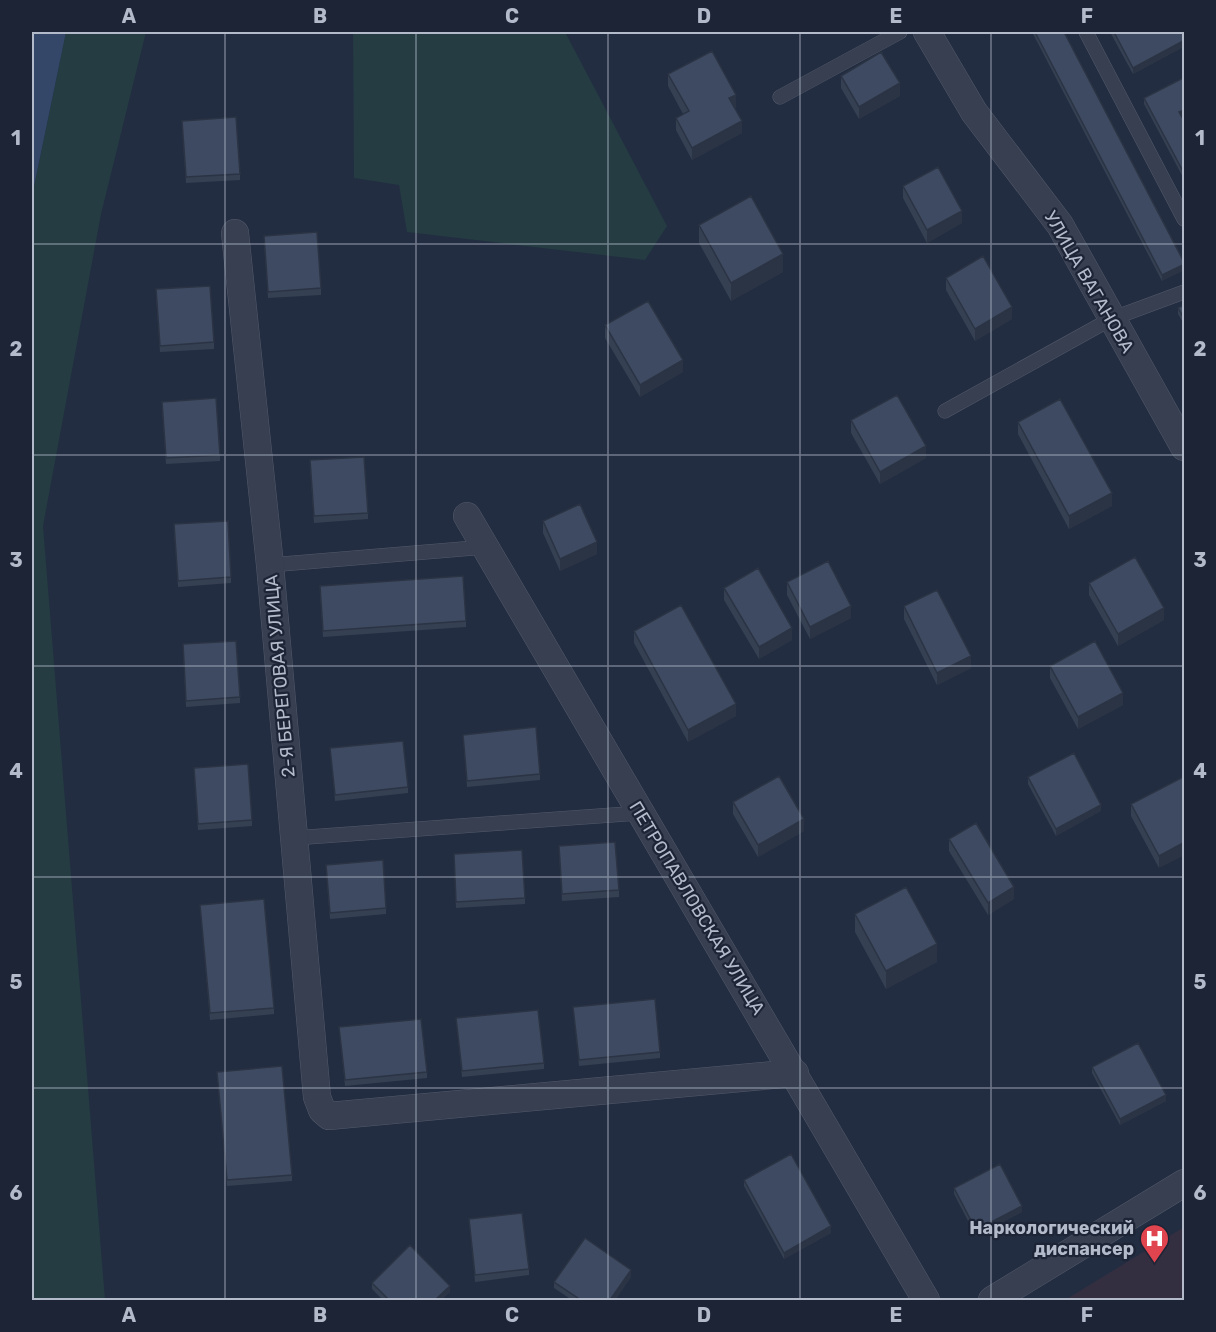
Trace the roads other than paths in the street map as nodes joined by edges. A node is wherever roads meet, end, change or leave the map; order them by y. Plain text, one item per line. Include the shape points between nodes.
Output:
1 (900, 32) edge
2 (927, 32) edge
3 (1086, 32) edge
4 (780, 97) dead end
5 (1185, 219) edge
6 (235, 233) dead end
7 (1185, 292) edge
8 (1111, 319) junction
9 (945, 411) dead end
10 (1185, 447) edge
11 (467, 516) dead end
12 (486, 547) junction
13 (270, 565) junction
14 (640, 813) junction
15 (294, 838) junction
16 (795, 1073) junction
17 (1185, 1183) edge
18 (926, 1300) edge
19 (992, 1300) edge

1 - 4 lane
2 - 8 street, УЛИЦА ВАГАНОВА via 974,112 1060,225
3 - 5 lane
6 - 13 street, 2-Я БЕРЕГОВАЯ УЛИЦА
7 - 8 lane
8 - 9 lane
8 - 10 street, УЛИЦА ВАГАНОВА
11 - 12 street, ПЕТРОПАВЛОВСКАЯ УЛИЦА
12 - 13 lane
12 - 14 street, ПЕТРОПАВЛОВСКАЯ УЛИЦА
13 - 15 street, 2-Я БЕРЕГОВАЯ УЛИЦА
14 - 15 lane
14 - 16 street, ПЕТРОПАВЛОВСКАЯ УЛИЦА
15 - 16 street, 2-Я БЕРЕГОВАЯ УЛИЦА via 317,1097 329,1116
16 - 18 street, ПЕТРОПАВЛОВСКАЯ УЛИЦА
17 - 19 street

